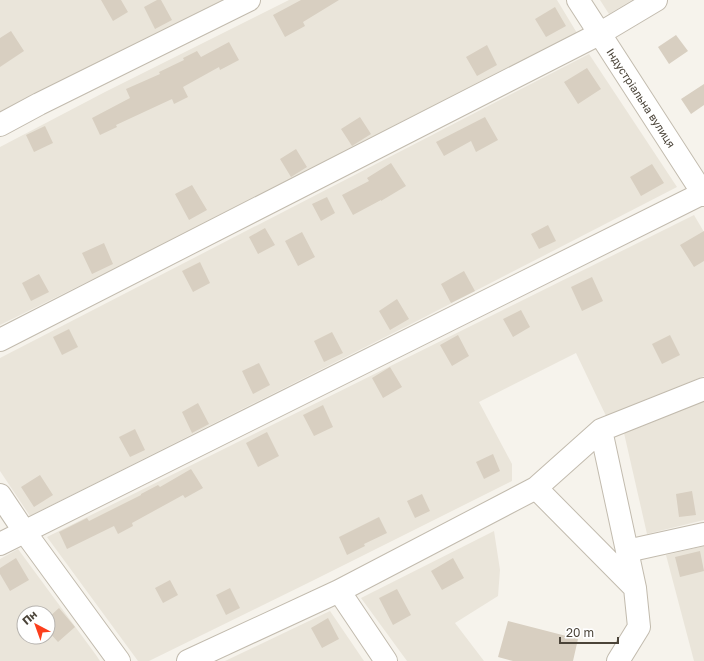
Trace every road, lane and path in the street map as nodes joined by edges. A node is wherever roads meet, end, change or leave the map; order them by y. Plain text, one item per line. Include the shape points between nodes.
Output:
1 (249, 0) edge
2 (578, 0) edge
3 (656, 0) edge
4 (599, 34) junction
5 (0, 126) edge
6 (703, 194) edge
7 (0, 340) edge
8 (704, 389) edge
9 (601, 430) junction
10 (536, 488) junction
11 (0, 494) edge
12 (24, 531) junction
13 (704, 534) edge
14 (0, 544) edge
15 (627, 551) junction
16 (635, 588) junction
17 (340, 591) junction
18 (119, 661) edge
19 (188, 661) edge
20 (386, 661) edge
21 (618, 661) edge

1 - 5 street via 39,104
2 - 4 street, Індустріальна вулиця
3 - 4 street
4 - 6 street, Індустріальна вулиця
4 - 7 street
6 - 12 street
8 - 9 street
9 - 10 street
9 - 15 street
10 - 16 street
10 - 17 street
11 - 12 street
12 - 14 street
12 - 18 street
13 - 15 street
15 - 16 street
16 - 21 street via 639,627
17 - 19 street
17 - 20 street

